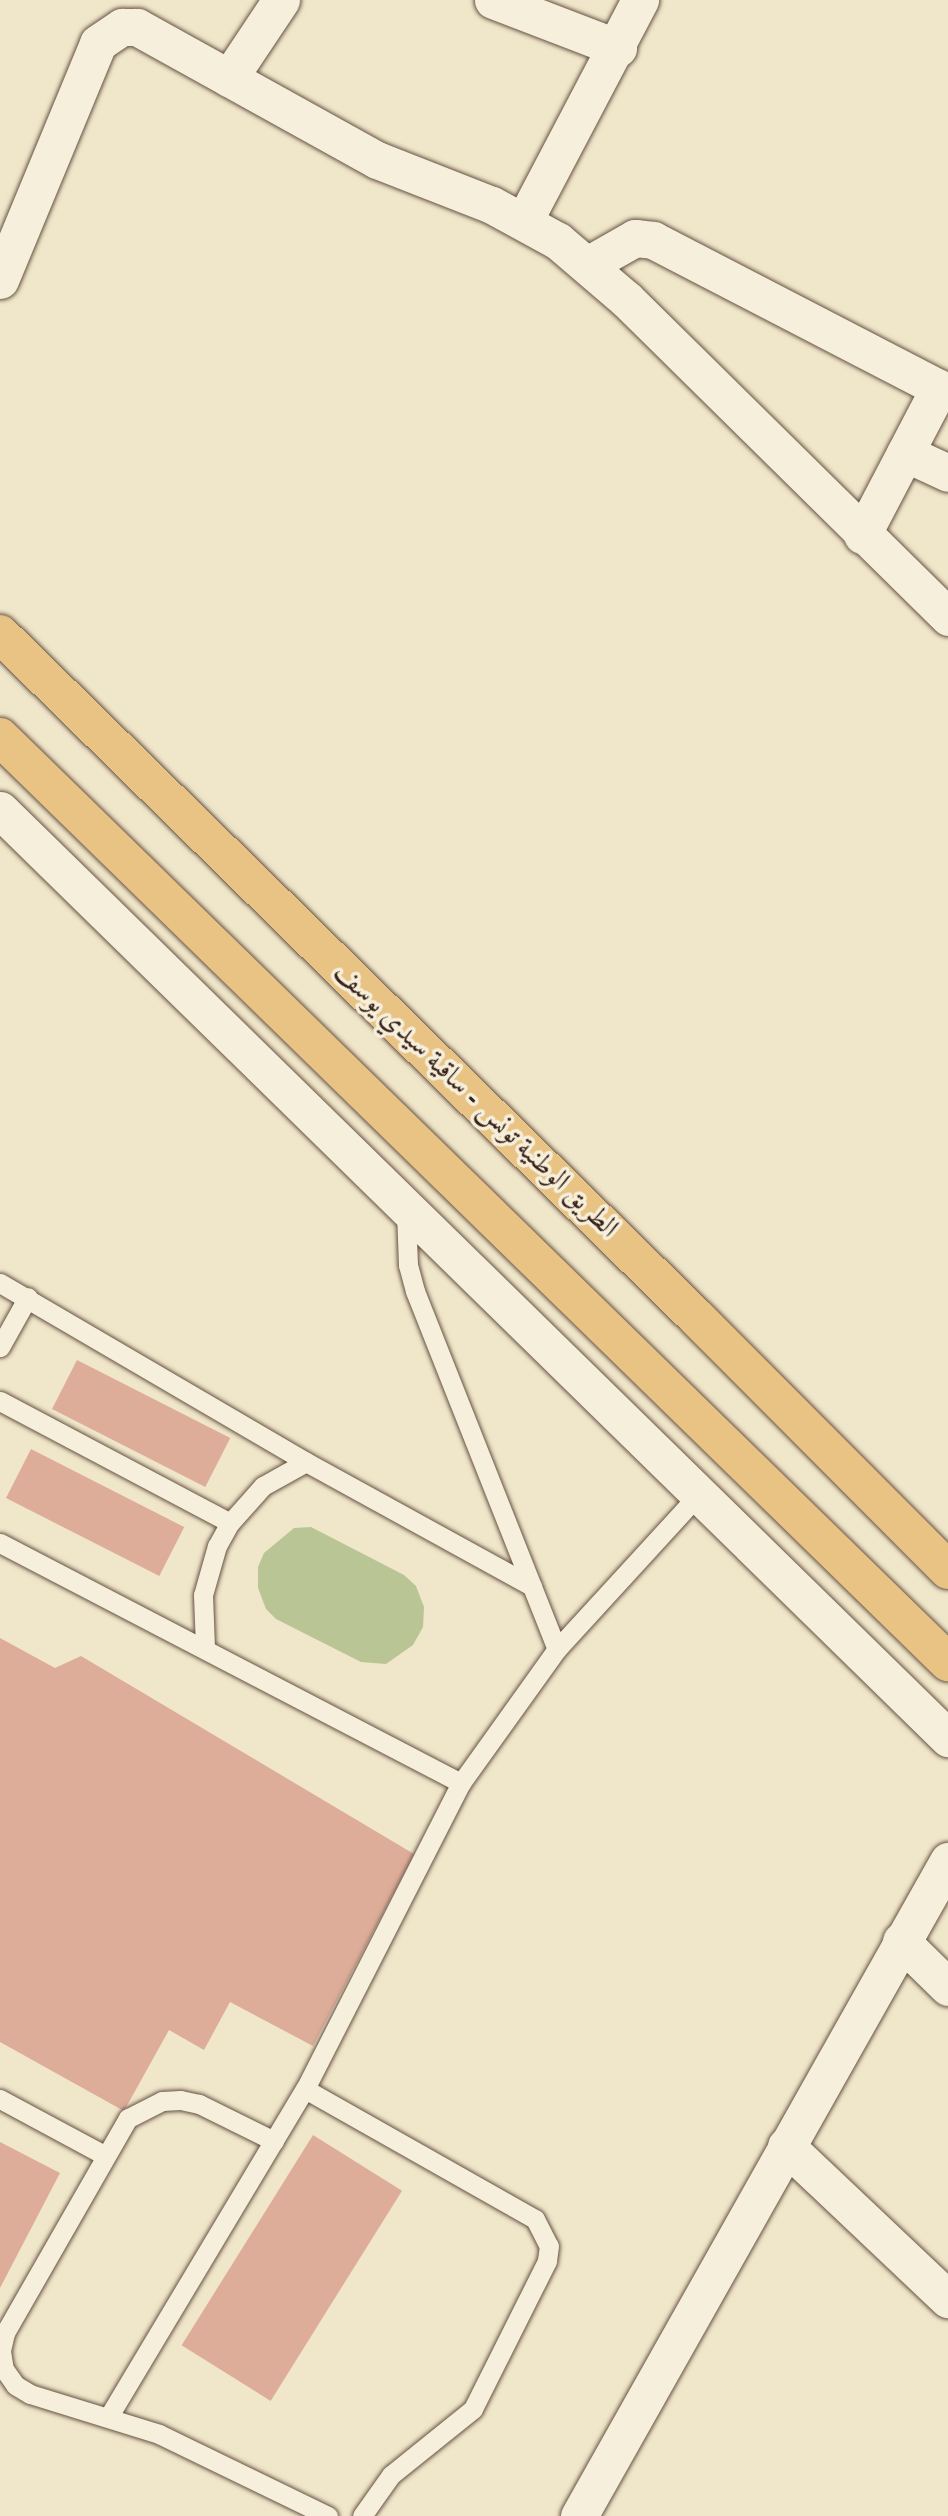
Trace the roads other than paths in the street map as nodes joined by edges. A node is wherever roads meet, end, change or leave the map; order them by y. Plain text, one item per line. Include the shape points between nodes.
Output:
1 (281, 0) edge
2 (493, 0) edge
3 (640, 0) edge
4 (618, 48) junction
5 (229, 78) junction
6 (524, 221) junction
7 (589, 264) junction
8 (0, 280) edge
9 (943, 380) edge
10 (905, 453) junction
11 (948, 472) edge
12 (862, 535) junction
13 (948, 617) edge
14 (0, 634) edge
15 (0, 737) edge
16 (0, 810) edge
17 (406, 1211) junction
18 (0, 1283) edge
19 (28, 1297) junction
20 (0, 1347) edge
21 (0, 1401) edge
22 (306, 1462) junction
23 (700, 1493) junction
24 (230, 1523) junction
25 (0, 1543) edge
26 (948, 1570) edge
27 (532, 1586) junction
28 (205, 1647) junction
29 (557, 1649) junction
30 (948, 1662) edge
31 (948, 1738) edge
32 (461, 1783) junction
33 (948, 1861) edge
34 (901, 1941) junction
35 (948, 1987) edge
36 (304, 2089) junction
37 (0, 2099) edge
38 (274, 2141) junction
39 (786, 2146) junction
40 (104, 2155) junction
41 (948, 2299) edge
42 (109, 2416) junction
43 (328, 2516) edge
44 (362, 2516) edge
45 (579, 2516) edge

1 - 5 street
2 - 4 street
3 - 4 street
4 - 6 street
5 - 6 street via 377,160
5 - 8 street via 137,27 108,33 98,43
6 - 7 street
7 - 9 street via 635,238 653,240
7 - 12 street
9 - 10 street
10 - 11 street
10 - 12 street
12 - 13 street
14 - 26 highway, الطريق الوطنية تونس - ساقية سيدي يوسف
15 - 30 highway
16 - 17 street
17 - 23 street
17 - 27 lane via 408,1265 415,1290
18 - 19 lane
19 - 20 lane
19 - 22 lane
21 - 24 lane
22 - 24 lane via 263,1486
22 - 27 lane
23 - 29 lane
23 - 31 street
24 - 28 lane via 208,1570 202,1621
25 - 28 lane
27 - 29 lane
28 - 32 lane
29 - 32 lane
32 - 36 lane
33 - 34 street
34 - 35 street
34 - 39 street
36 - 38 lane
36 - 44 lane via 535,2219 549,2246 547,2261 473,2409 391,2474
37 - 40 lane
38 - 40 lane via 199,2104 162,2101 128,2118
38 - 42 lane
39 - 41 street
39 - 45 street
40 - 42 lane via 5,2333 1,2351 4,2369 15,2385 30,2394
42 - 43 lane via 207,2454

